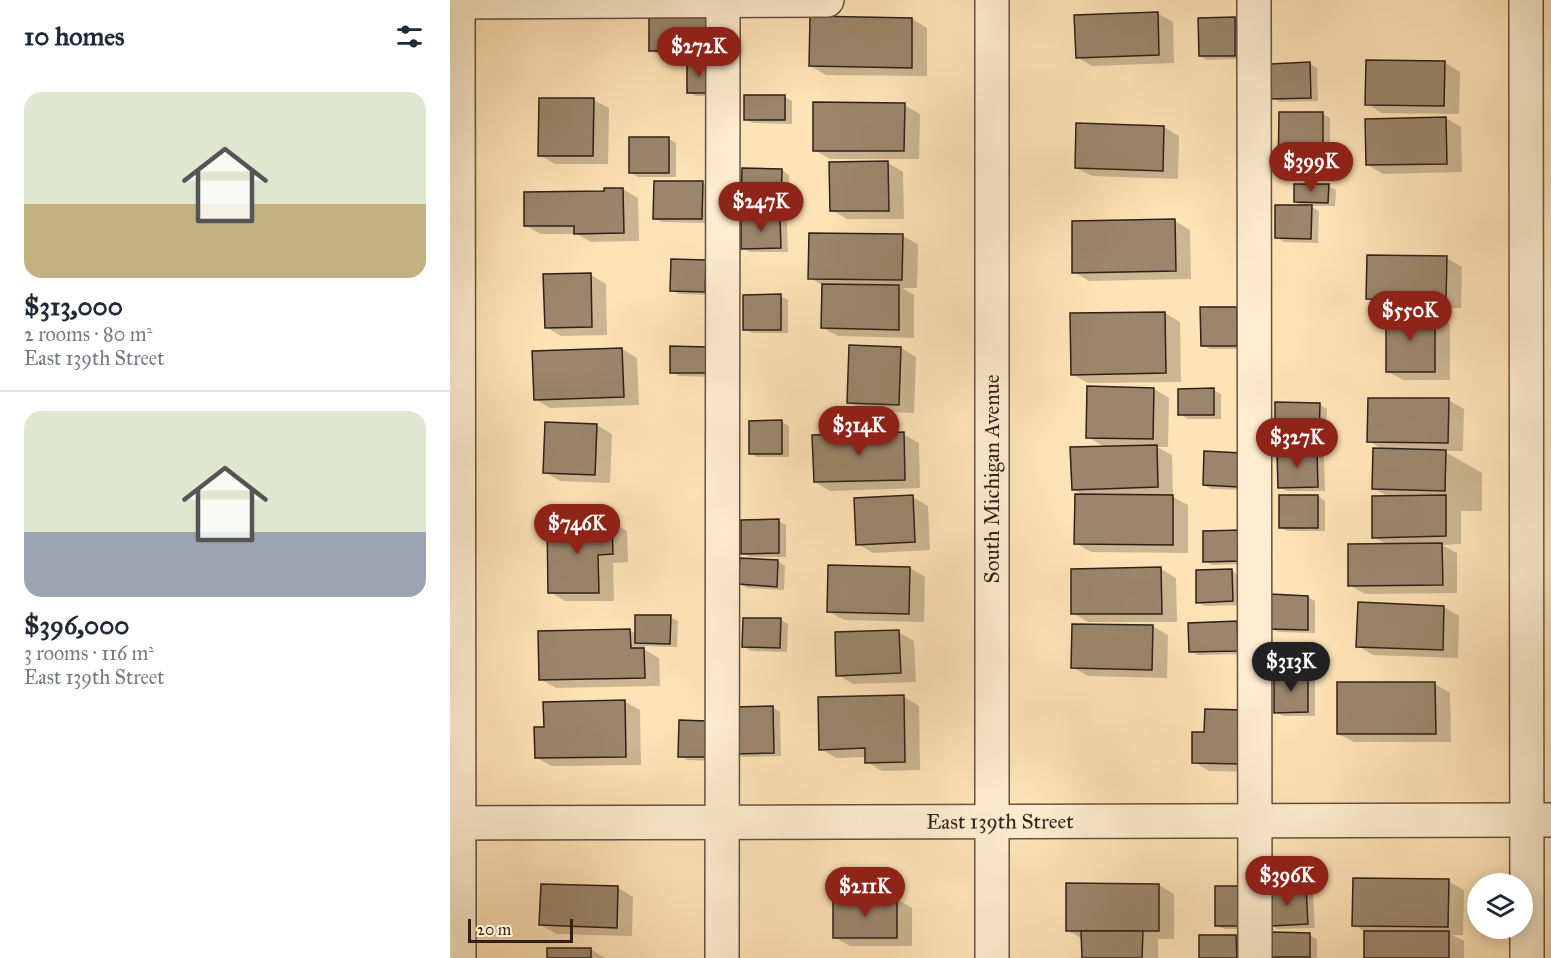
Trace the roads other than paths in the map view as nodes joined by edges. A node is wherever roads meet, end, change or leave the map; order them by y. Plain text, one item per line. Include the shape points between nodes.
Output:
1 (827, 0) edge
2 (992, 0) edge
3 (1254, 0) edge
4 (1526, 0) edge
5 (455, 1) edge
6 (723, 1) edge
7 (1255, 820) junction
8 (1539, 820) edge
9 (992, 821) junction
10 (722, 822) junction
11 (454, 823) edge
12 (459, 958) edge
13 (722, 958) edge
14 (992, 958) edge
15 (1255, 958) edge
16 (1527, 958) edge

1 - 6 street
2 - 9 street, South Michigan Avenue
3 - 7 street
4 - 8 street
5 - 6 street
5 - 11 street
6 - 10 street
7 - 8 street, East 139th Street
7 - 9 street, East 139th Street
7 - 15 street
8 - 16 street
9 - 10 street, East 139th Street
9 - 14 street, South Michigan Avenue
10 - 11 street, East 139th Street
10 - 13 street
11 - 12 street

